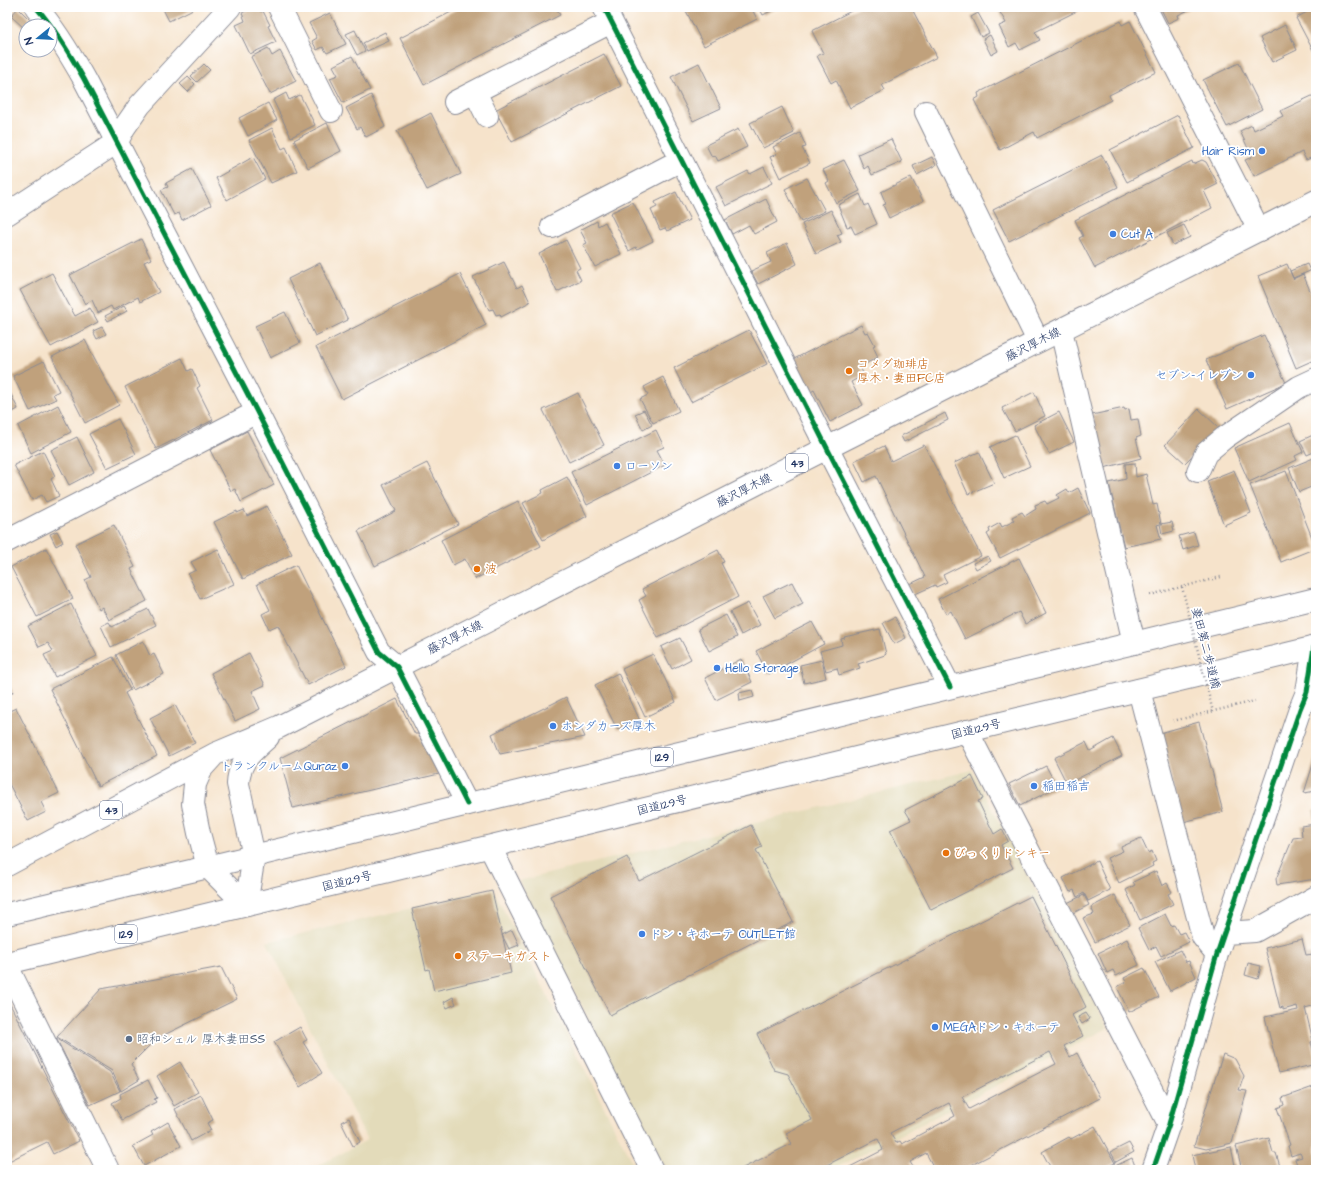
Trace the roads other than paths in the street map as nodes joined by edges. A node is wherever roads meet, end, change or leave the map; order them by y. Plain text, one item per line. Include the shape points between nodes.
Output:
1 (36, 7) edge
2 (230, 7) edge
3 (279, 7) edge
4 (1145, 7) edge
5 (608, 14) edge
6 (475, 92) junction
7 (455, 102) dead end
8 (331, 111) dead end
9 (926, 112) dead end
10 (487, 116) dead end
11 (117, 142) junction
12 (681, 160) junction
13 (1316, 202) edge
14 (7, 214) edge
15 (552, 227) dead end
16 (1259, 230) junction
17 (1061, 330) junction
18 (1038, 341) junction
19 (1316, 379) edge
20 (257, 412) junction
21 (827, 448) junction
22 (1198, 471) dead end
23 (7, 541) edge
24 (1316, 599) edge
25 (1134, 643) junction
26 (1315, 647) edge
27 (398, 667) junction
28 (950, 687) junction
29 (1139, 690) junction
30 (1312, 691) edge
31 (279, 727) junction
32 (967, 731) junction
33 (215, 754) junction
34 (468, 804) junction
35 (490, 847) junction
36 (254, 856) junction
37 (7, 866) edge
38 (208, 867) junction
39 (1316, 897) edge
40 (246, 905) junction
41 (7, 914) edge
42 (1225, 934) junction
43 (1217, 954) junction
44 (7, 963) edge
45 (7, 966) edge
46 (1169, 1124) junction
47 (108, 1170) edge
48 (652, 1170) edge
49 (1153, 1170) edge

1 - 11 main road via 64,44
2 - 11 main road via 140,105
3 - 8 main road
4 - 16 main road
5 - 6 main road
5 - 12 main road
6 - 7 main road
6 - 10 main road
9 - 18 main road
11 - 14 main road
11 - 20 main road
12 - 15 main road
12 - 21 main road
13 - 16 main road, 藤沢厚木線 / 43
16 - 17 main road, 藤沢厚木線 / 43
17 - 18 main road, 藤沢厚木線 / 43
17 - 25 main road
18 - 21 main road, 藤沢厚木線 / 43
19 - 22 main road via 1299,387 1224,438 1206,453
20 - 23 main road
20 - 27 main road via 380,652
21 - 27 main road, 藤沢厚木線 / 43
21 - 28 main road
24 - 25 main road, 129
25 - 28 main road, 129
26 - 29 main road, 国道129号 / 129
26 - 30 main road
27 - 31 main road, 藤沢厚木線 / 43
27 - 34 main road
28 - 34 main road, 129
29 - 32 main road, 国道129号 / 129
29 - 43 main road via 1203,937
30 - 42 main road via 1300,709
31 - 33 main road, 藤沢厚木線 / 43
31 - 36 main road, 藤沢厚木線 / 43 via 249,755 238,773 238,784
32 - 35 main road, 国道129号 / 129
32 - 46 main road
33 - 37 main road, 43
33 - 38 main road, 藤沢厚木線 / 43 via 202,768 195,784 193,804
34 - 36 main road, 129
35 - 40 main road, 国道129号 / 129
35 - 48 main road
36 - 38 main road, 129
36 - 40 main road, 藤沢厚木線 / 43
38 - 40 main road
38 - 41 main road, 129
39 - 42 main road via 1255,931
40 - 44 main road, 国道129号 / 129
42 - 43 main road
43 - 46 main road
45 - 47 main road
46 - 49 main road

